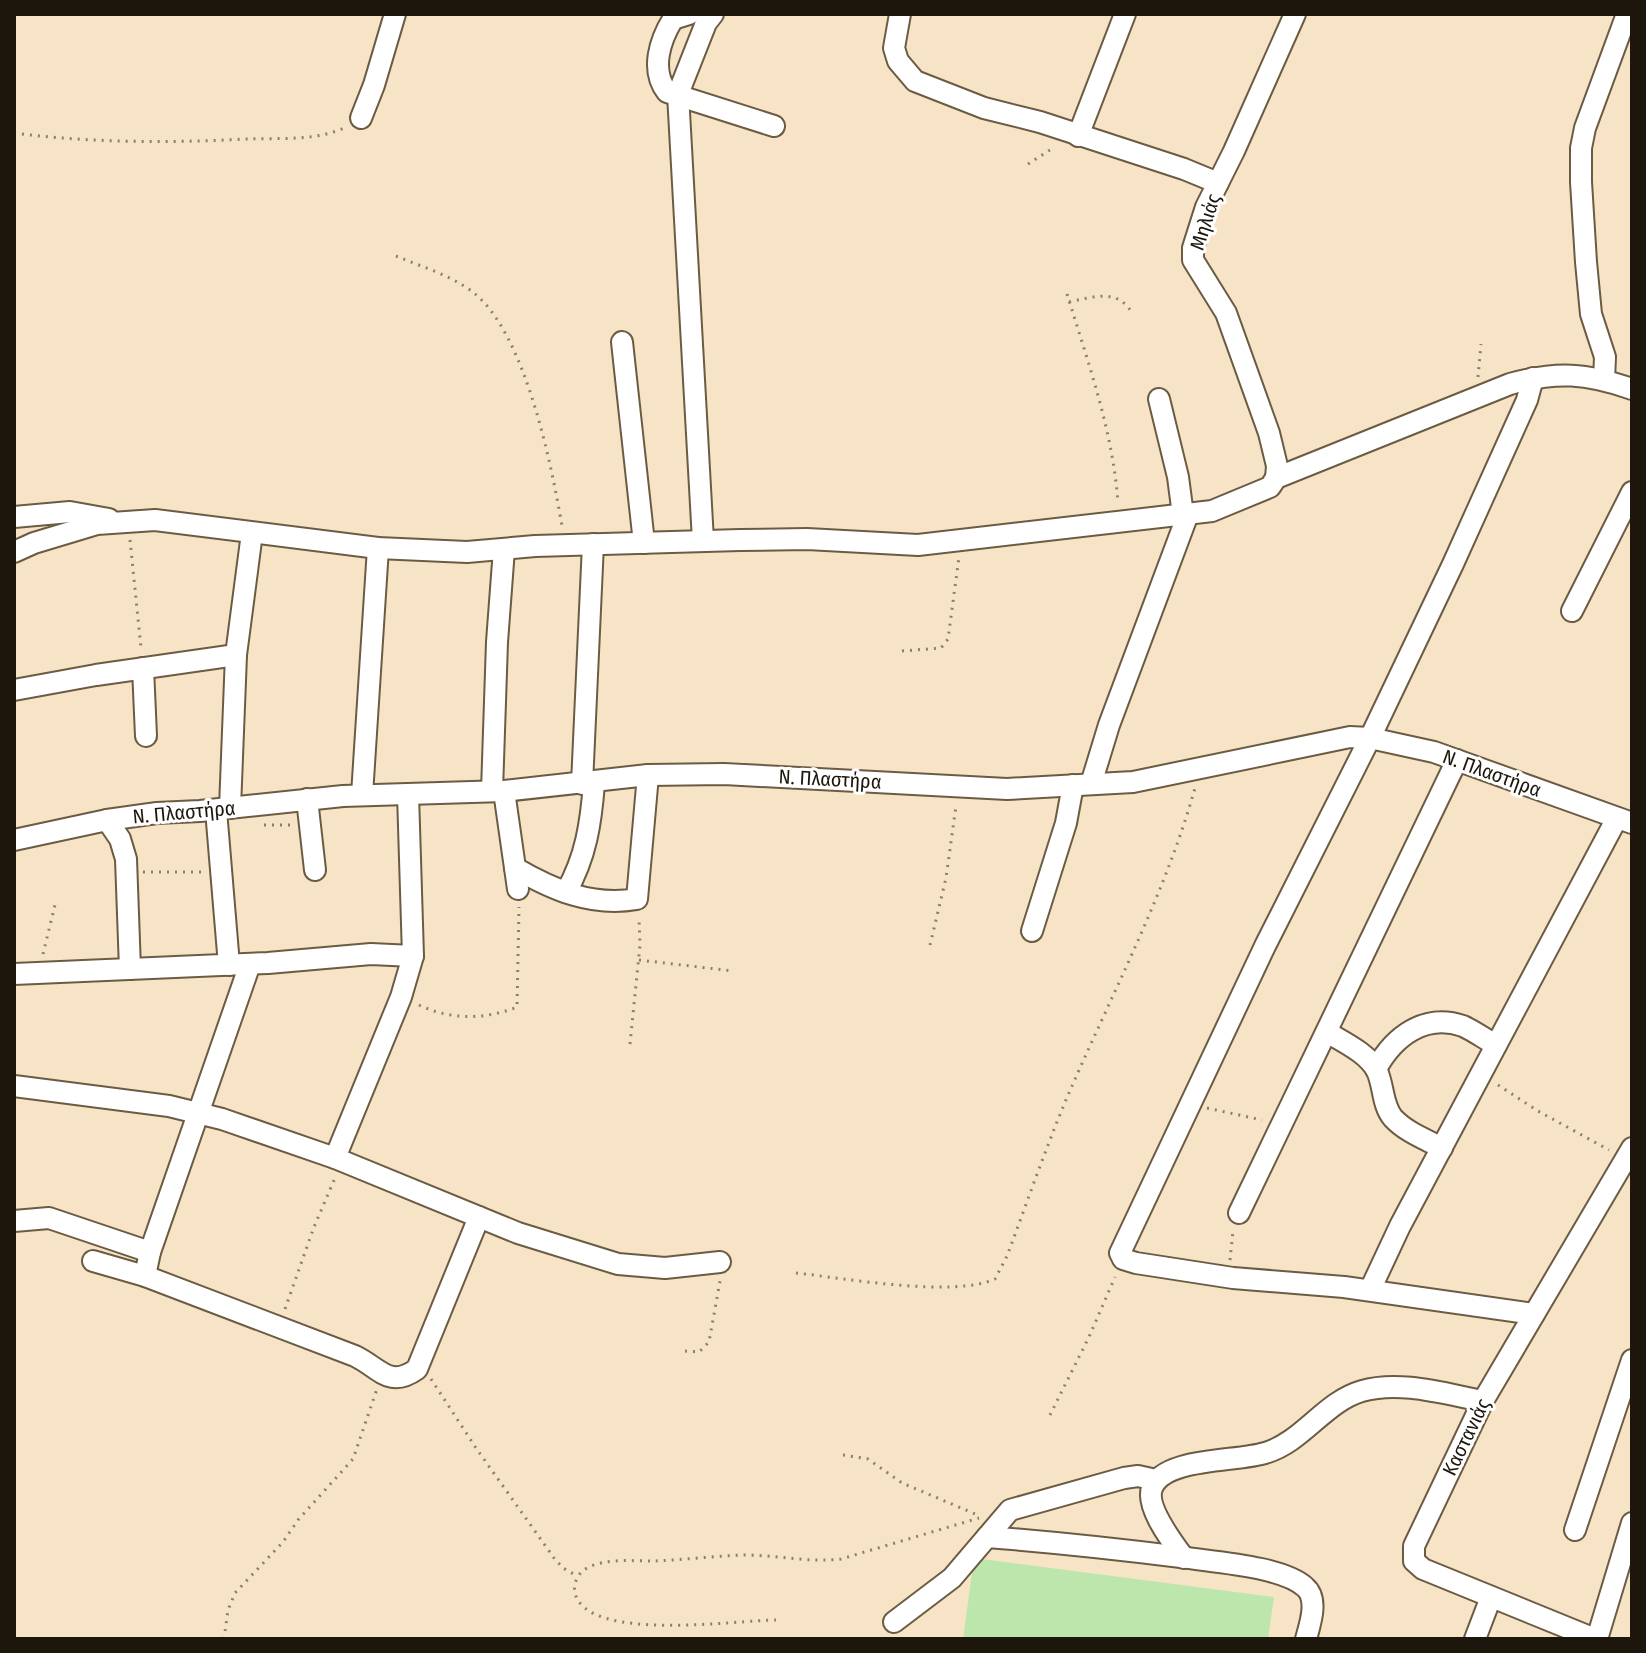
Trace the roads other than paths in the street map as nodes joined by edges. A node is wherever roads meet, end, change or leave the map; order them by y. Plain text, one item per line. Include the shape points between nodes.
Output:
1 (395, 14) edge
2 (689, 14) edge
3 (713, 14) edge
4 (900, 14) edge
5 (1125, 14) edge
6 (1295, 14) edge
7 (1627, 14) edge
8 (678, 94) junction
9 (361, 118) road end
10 (774, 126) dead end
11 (1078, 136) junction
12 (1218, 183) junction
13 (622, 342) dead end
14 (1533, 378) junction
15 (1604, 380) junction
16 (1632, 389) edge
17 (1159, 399) dead end
18 (1276, 478) junction
19 (1632, 492) edge
20 (1186, 514) junction
21 (14, 517) edge
22 (124, 521) junction
23 (252, 533) junction
24 (703, 541) junction
25 (644, 543) junction
26 (593, 544) junction
27 (378, 548) junction
28 (504, 549) junction
29 (14, 552) edge
30 (1572, 611) dead end
31 (236, 655) junction
32 (143, 668) junction
33 (14, 690) edge
34 (146, 736) dead end
35 (1370, 738) junction
36 (1457, 760) junction
37 (648, 775) junction
38 (588, 783) junction
39 (1082, 785) junction
40 (498, 791) junction
41 (408, 794) junction
42 (362, 795) junction
43 (307, 799) junction
44 (223, 809) junction
45 (107, 820) junction
46 (1624, 821) edge
47 (15, 838) edge
48 (315, 870) dead end
49 (566, 892) junction
50 (1032, 931) dead end
51 (413, 956) junction
52 (240, 965) junction
53 (130, 969) junction
54 (14, 974) edge
55 (1327, 1032) junction
56 (1496, 1045) junction
57 (1376, 1069) junction
58 (14, 1086) edge
59 (199, 1113) junction
60 (1442, 1148) junction
61 (1630, 1152) edge
62 (335, 1158) junction
63 (1239, 1213) road end
64 (479, 1217) junction
65 (14, 1221) edge
66 (150, 1252) junction
67 (93, 1261) dead end
68 (720, 1262) road end
69 (145, 1276) junction
70 (1370, 1290) junction
71 (1534, 1314) junction
72 (1632, 1360) edge
73 (1483, 1401) junction
74 (1156, 1480) junction
75 (1632, 1523) edge
76 (1575, 1530) dead end
77 (987, 1537) junction
78 (1184, 1558) junction
79 (1491, 1597) junction
80 (894, 1622) dead end
81 (1306, 1639) edge
82 (1475, 1639) edge
83 (1596, 1639) edge

1 - 9 street
2 - 8 street via 673,19 659,47 663,88
3 - 8 street
4 - 11 street via 894,48 915,81
5 - 11 street
6 - 12 street, Μηλιάς
7 - 15 street via 1581,148 1587,275 1591,314 1605,357
8 - 10 street
8 - 24 street
11 - 12 street
12 - 18 street, Μηλιάς via 1195,239 1193,260 1226,313 1269,433
13 - 25 street
14 - 15 street via 1565,374
14 - 18 street
14 - 35 street
15 - 16 street
17 - 20 street
18 - 20 street via 1270,487 1232,504
19 - 30 street
20 - 24 street via 918,545
20 - 39 street
21 - 22 street via 70,512
22 - 23 street
22 - 29 street via 97,524
23 - 27 street
23 - 31 street
24 - 25 street
25 - 26 street
26 - 28 street
26 - 38 street
27 - 28 street
27 - 42 street
28 - 40 street via 497,642
31 - 32 street
31 - 44 street
32 - 33 street
32 - 34 street
35 - 36 street, Ν. Πλαστήρα
35 - 39 street, Ν. Πλαστήρα via 1304,745 1133,782
35 - 70 street via 1120,1253 1123,1259 1227,1277
36 - 46 street, Ν. Πλαστήρα
36 - 55 street
37 - 38 street, Ν. Πλαστήρα
37 - 39 street, Ν. Πλαστήρα via 1007,789
37 - 49 street via 637,899 598,902
38 - 40 street, Ν. Πλαστήρα
38 - 49 street via 587,841
39 - 50 street
40 - 41 street, Ν. Πλαστήρα
40 - 49 street via 516,878
41 - 42 street, Ν. Πλαστήρα
41 - 51 street
42 - 43 street, Ν. Πλαστήρα
43 - 44 street, Ν. Πλαστήρα
43 - 48 street
44 - 45 street, Ν. Πλαστήρα
44 - 52 street via 220,873
45 - 47 street, Ν. Πλαστήρα
45 - 53 street via 120,839 127,875
46 - 56 street
51 - 52 street via 371,954
51 - 62 street
52 - 53 street
52 - 59 street
53 - 54 street
55 - 57 street
55 - 63 street
56 - 57 street via 1464,1027 1427,1022 1398,1039
56 - 60 street
57 - 60 street via 1392,1117
58 - 59 street
59 - 62 street
59 - 66 street
60 - 70 street
61 - 71 street, Καστανιάς
62 - 64 street
64 - 68 street via 618,1264 665,1268
64 - 69 street via 417,1369 397,1379 372,1364
65 - 66 street via 49,1218
66 - 69 street
67 - 69 street
70 - 71 street
71 - 73 street, Καστανιάς
72 - 76 street
73 - 74 street via 1415,1388 1360,1391 1292,1441 1266,1453 1184,1466
73 - 79 street, Καστανιάς via 1414,1546 1414,1561
74 - 77 street via 1124,1478 1010,1510
74 - 78 street via 1152,1503
75 - 83 street
77 - 78 street
77 - 80 street via 952,1578
78 - 81 street via 1240,1564 1291,1578 1307,1588 1312,1614
79 - 82 street
79 - 83 street, Καστανιάς

